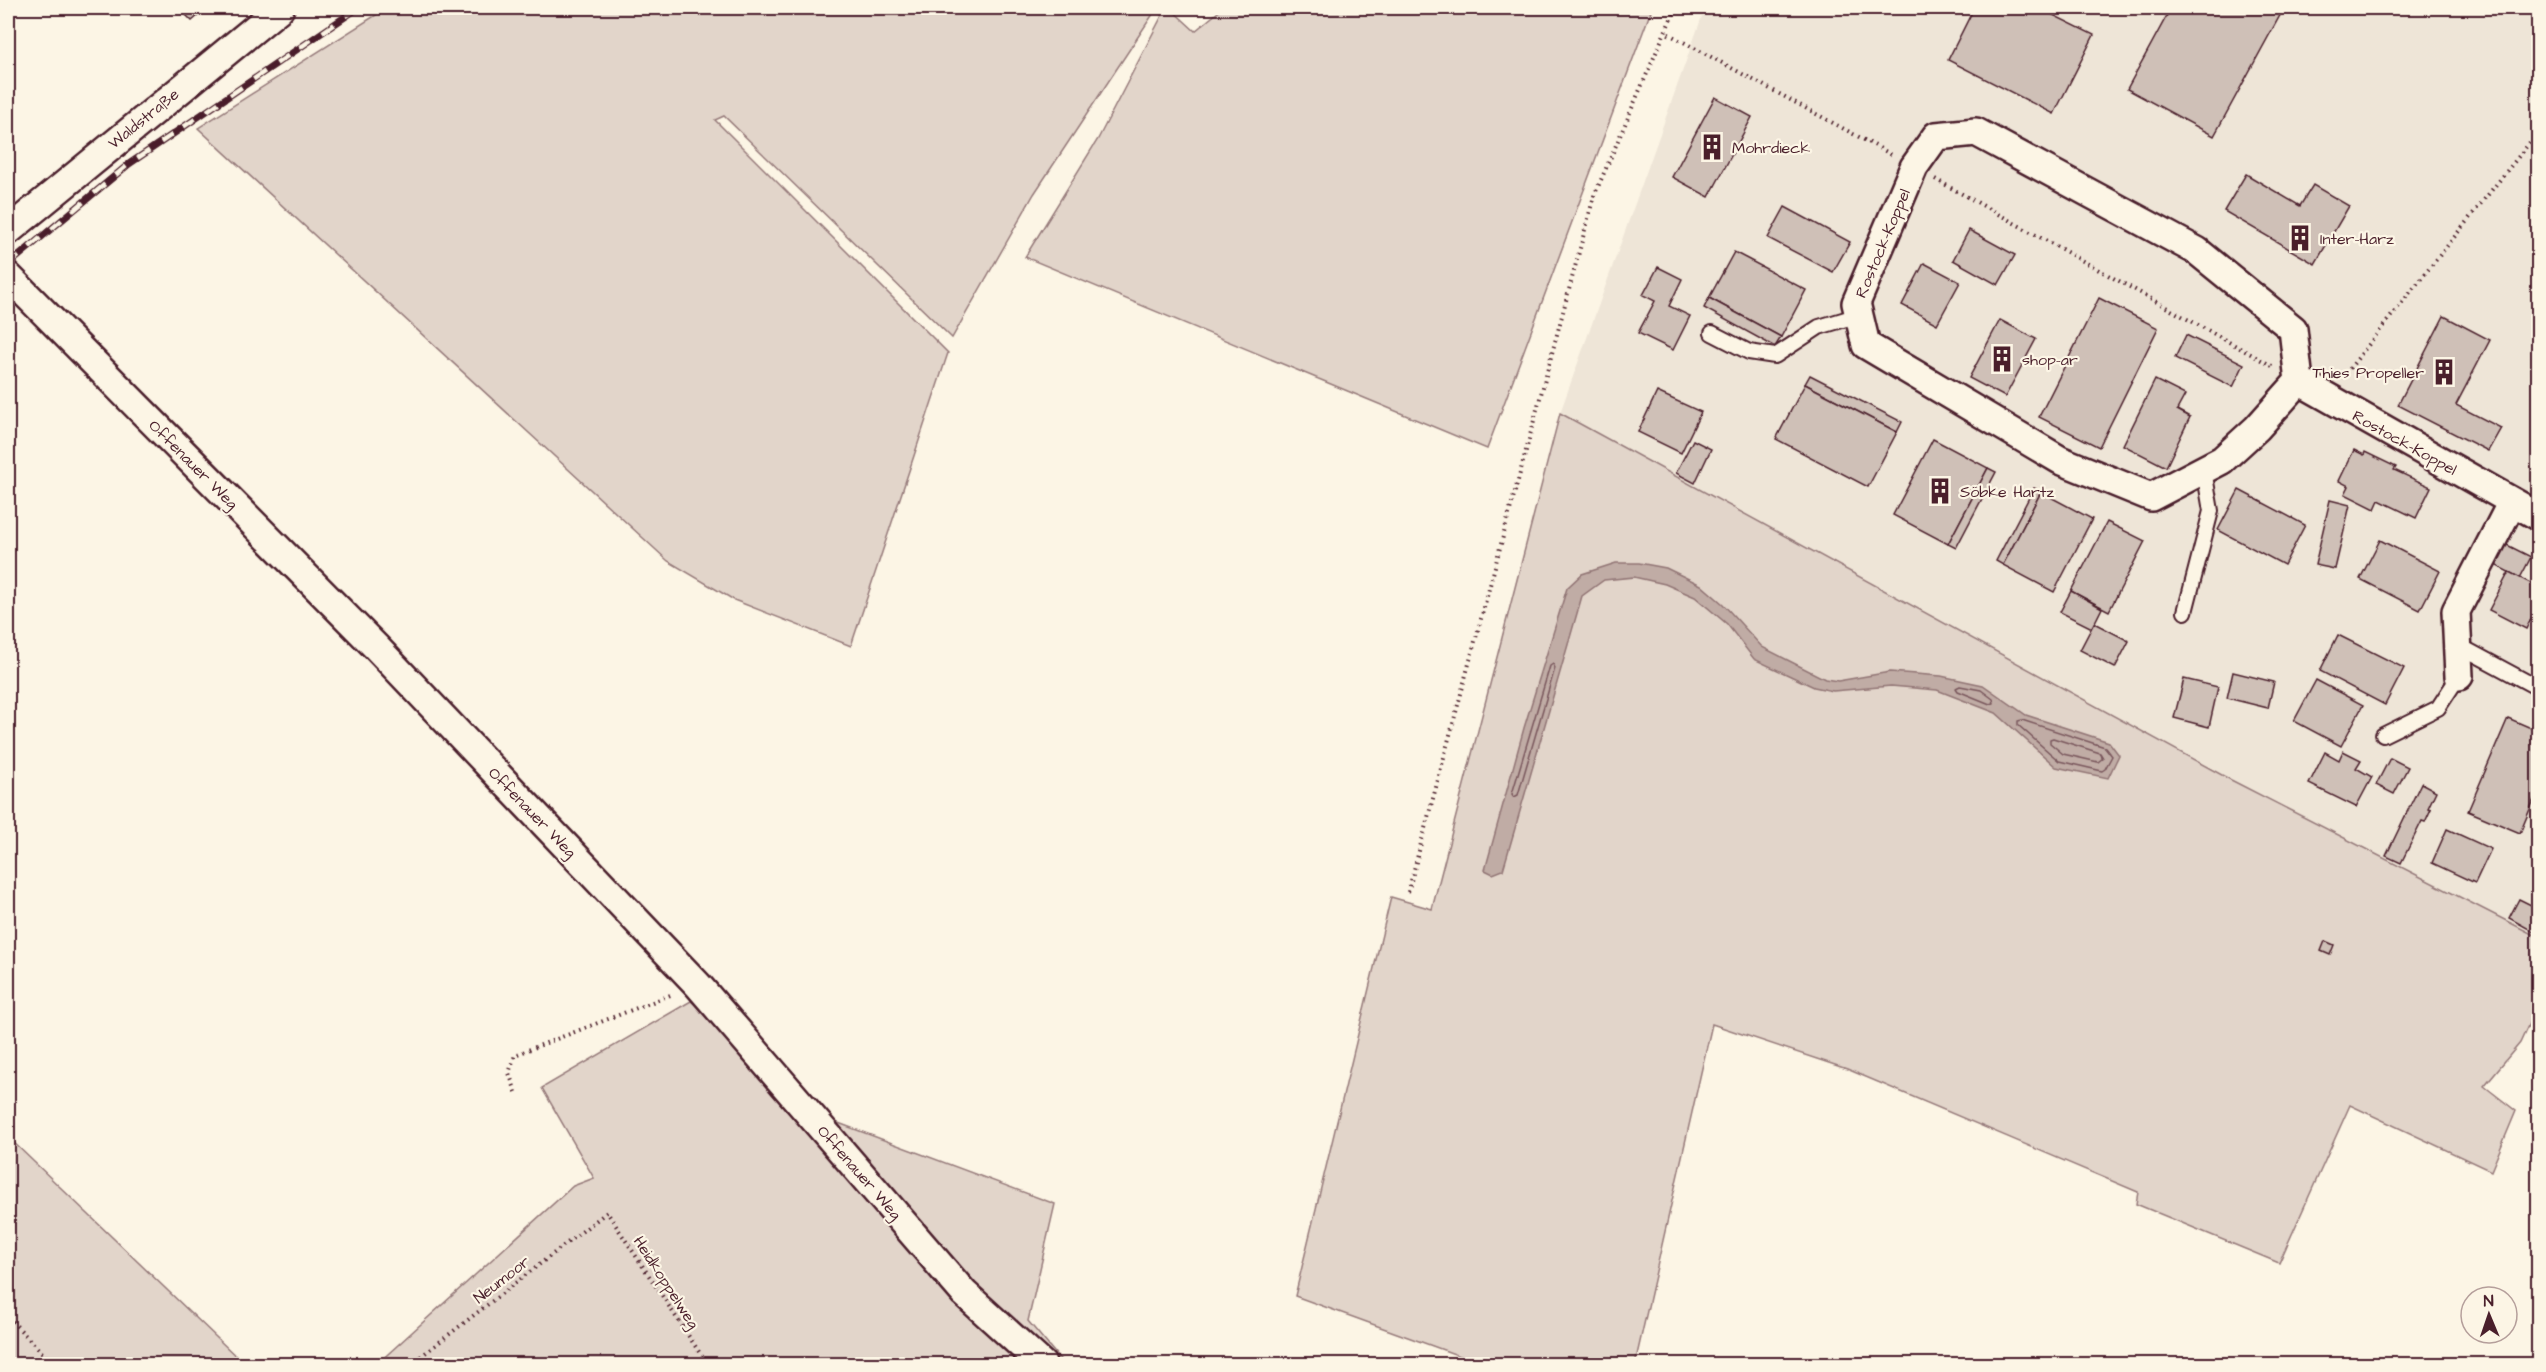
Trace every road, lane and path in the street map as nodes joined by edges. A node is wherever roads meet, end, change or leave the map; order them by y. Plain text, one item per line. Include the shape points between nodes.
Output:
1 (280, 8) edge
2 (1676, 8) edge
3 (1665, 32) junction
4 (2538, 132) edge
5 (1914, 167) junction
6 (8, 231) edge
7 (8, 276) edge
8 (1859, 315) junction
9 (1712, 333) dead end
10 (2299, 381) junction
11 (2326, 398) junction
12 (2204, 470) junction
13 (2512, 502) junction
14 (2538, 516) edge
15 (2186, 612) dead end
16 (2458, 645) junction
17 (2459, 676) joint
18 (2538, 688) edge
19 (2383, 735) dead end
20 (1408, 892) dead end
21 (698, 985) junction
22 (516, 1092) dead end
23 (607, 1212) joint
24 (8, 1317) edge
25 (53, 1365) edge
26 (411, 1365) edge
27 (707, 1365) edge
28 (1042, 1365) edge

1 - 6 street, Waldstraße
2 - 3 path
3 - 5 path
3 - 20 path via 1594,196
4 - 11 path
5 - 8 street, Rostock-Koppel via 1856,303
5 - 10 path
5 - 10 street, Rostock-Koppel via 1936,136 1976,132 2197,251 2293,328
7 - 21 street, Offenauer Weg via 367,638
8 - 9 lane via 1819,327 1775,356 1749,352
8 - 12 street, Rostock-Koppel via 1866,345 2060,460 2151,497
10 - 11 street, Rostock-Koppel
10 - 12 street, Rostock-Koppel via 2223,460
11 - 13 street, Rostock-Koppel
12 - 15 lane via 2211,511
13 - 14 street, Rostock-Koppel
13 - 16 street via 2456,611
16 - 17 street
16 - 18 lane
17 - 19 lane via 2438,708
21 - 22 path via 515,1055 509,1073
21 - 28 street, Offenauer Weg via 964,1293
23 - 26 path, Neumoor
23 - 27 path, Heidkoppelweg
24 - 25 path

